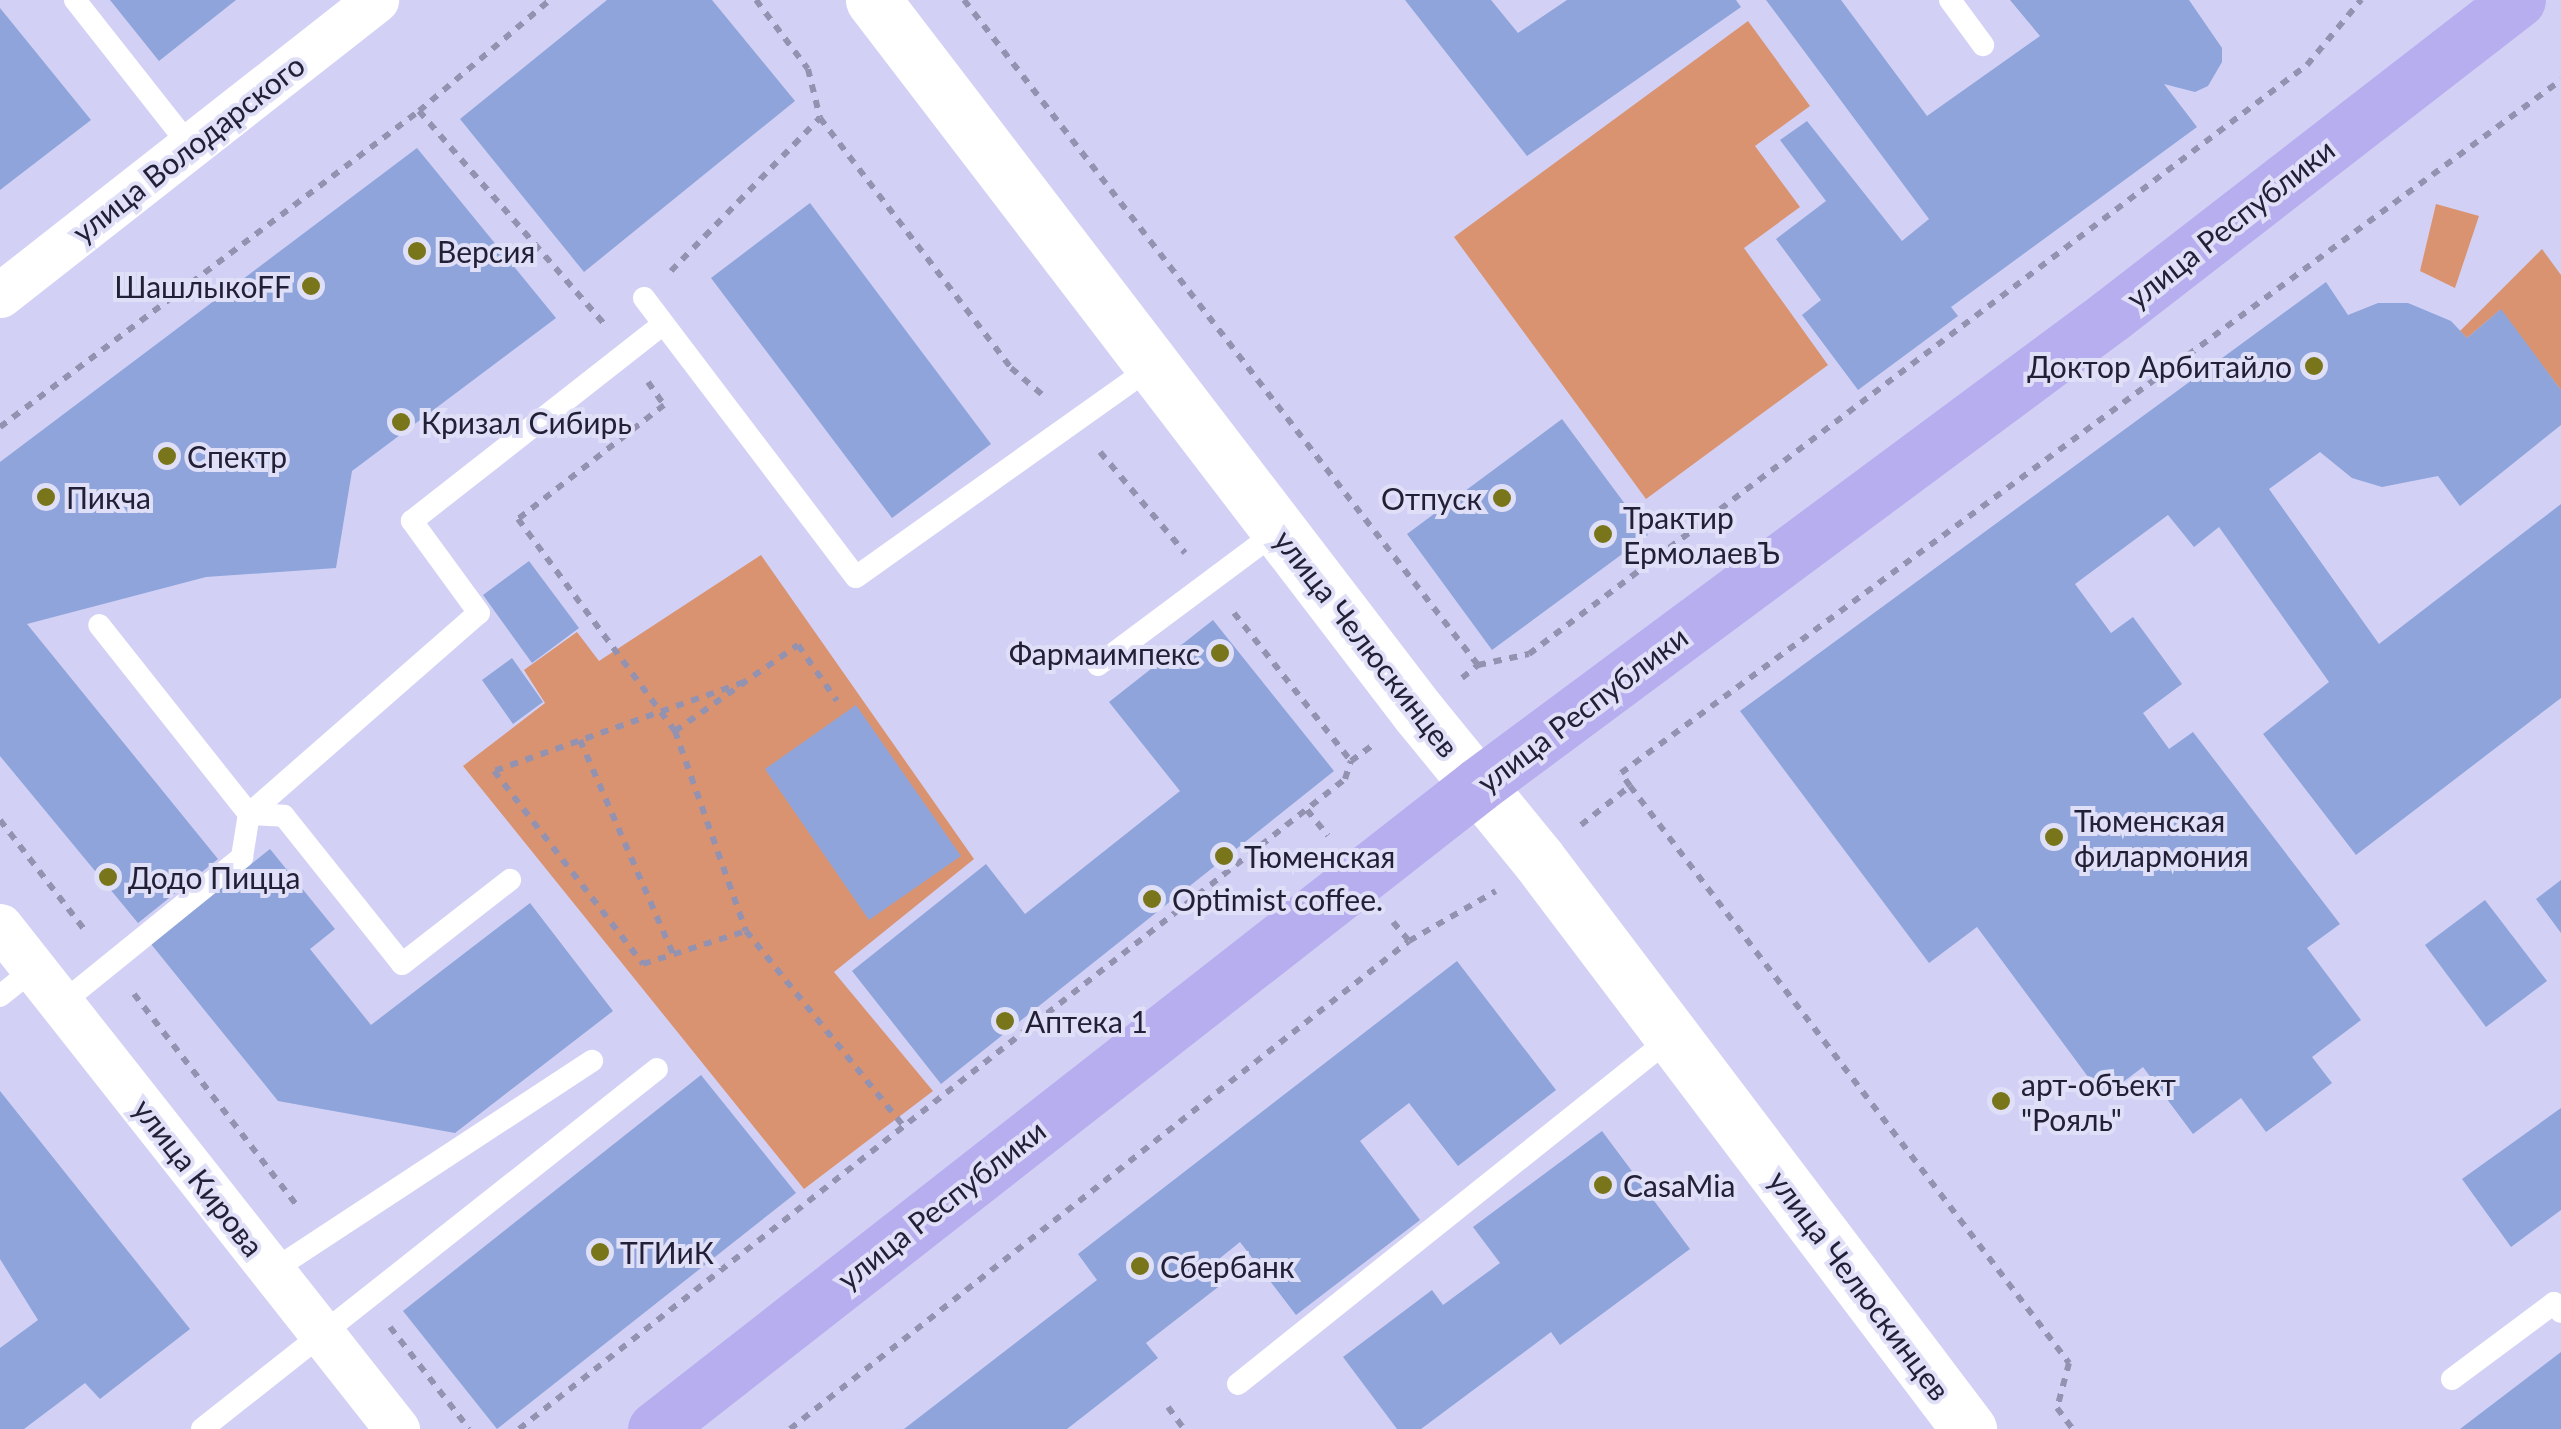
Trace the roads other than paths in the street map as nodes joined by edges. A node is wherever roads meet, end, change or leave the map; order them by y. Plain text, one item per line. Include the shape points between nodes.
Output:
1 (75, 0) edge
2 (376, 0) edge
3 (873, 0) edge
4 (1950, 0) edge
5 (2518, 0) edge
6 (1983, 45) dead end
7 (190, 146) junction
8 (0, 295) edge
9 (644, 298) road end
10 (664, 324) junction
11 (1153, 366) junction
12 (1279, 530) junction
13 (99, 626) dead end
14 (1098, 665) dead end
15 (1478, 785) junction
16 (250, 814) junction
17 (510, 880) dead end
18 (0, 926) edge
19 (32, 989) edge
20 (1672, 1038) junction
21 (592, 1061) dead end
22 (656, 1069) dead end
23 (272, 1271) junction
24 (2561, 1312) edge
25 (320, 1331) junction
26 (2452, 1380) dead end
27 (1238, 1384) dead end
28 (202, 1429) edge
29 (397, 1429) edge
30 (655, 1429) edge
31 (1969, 1429) edge

1 - 7 lane
2 - 7 street, улица Володарского
3 - 11 main road, улица Челюскинцев
4 - 6 lane
5 - 15 main road, улица Республики via 2110,316
7 - 8 street, улица Володарского
9 - 10 lane
10 - 11 lane via 856,577
10 - 16 lane via 412,520 479,613
11 - 12 main road, улица Челюскинцев
12 - 14 lane
12 - 15 main road, улица Челюскинцев
13 - 16 lane
15 - 20 main road, улица Челюскинцев
15 - 30 main road, улица Республики
16 - 17 lane via 284,816 402,964
16 - 19 lane via 242,857 111,964
18 - 19 street, улица Кирова
19 - 23 street, улица Кирова
20 - 27 lane
20 - 31 main road, улица Челюскинцев
21 - 23 lane
22 - 25 lane
23 - 25 street, улица Кирова
24 - 26 lane via 2554,1303
25 - 28 lane
25 - 29 street, улица Кирова

